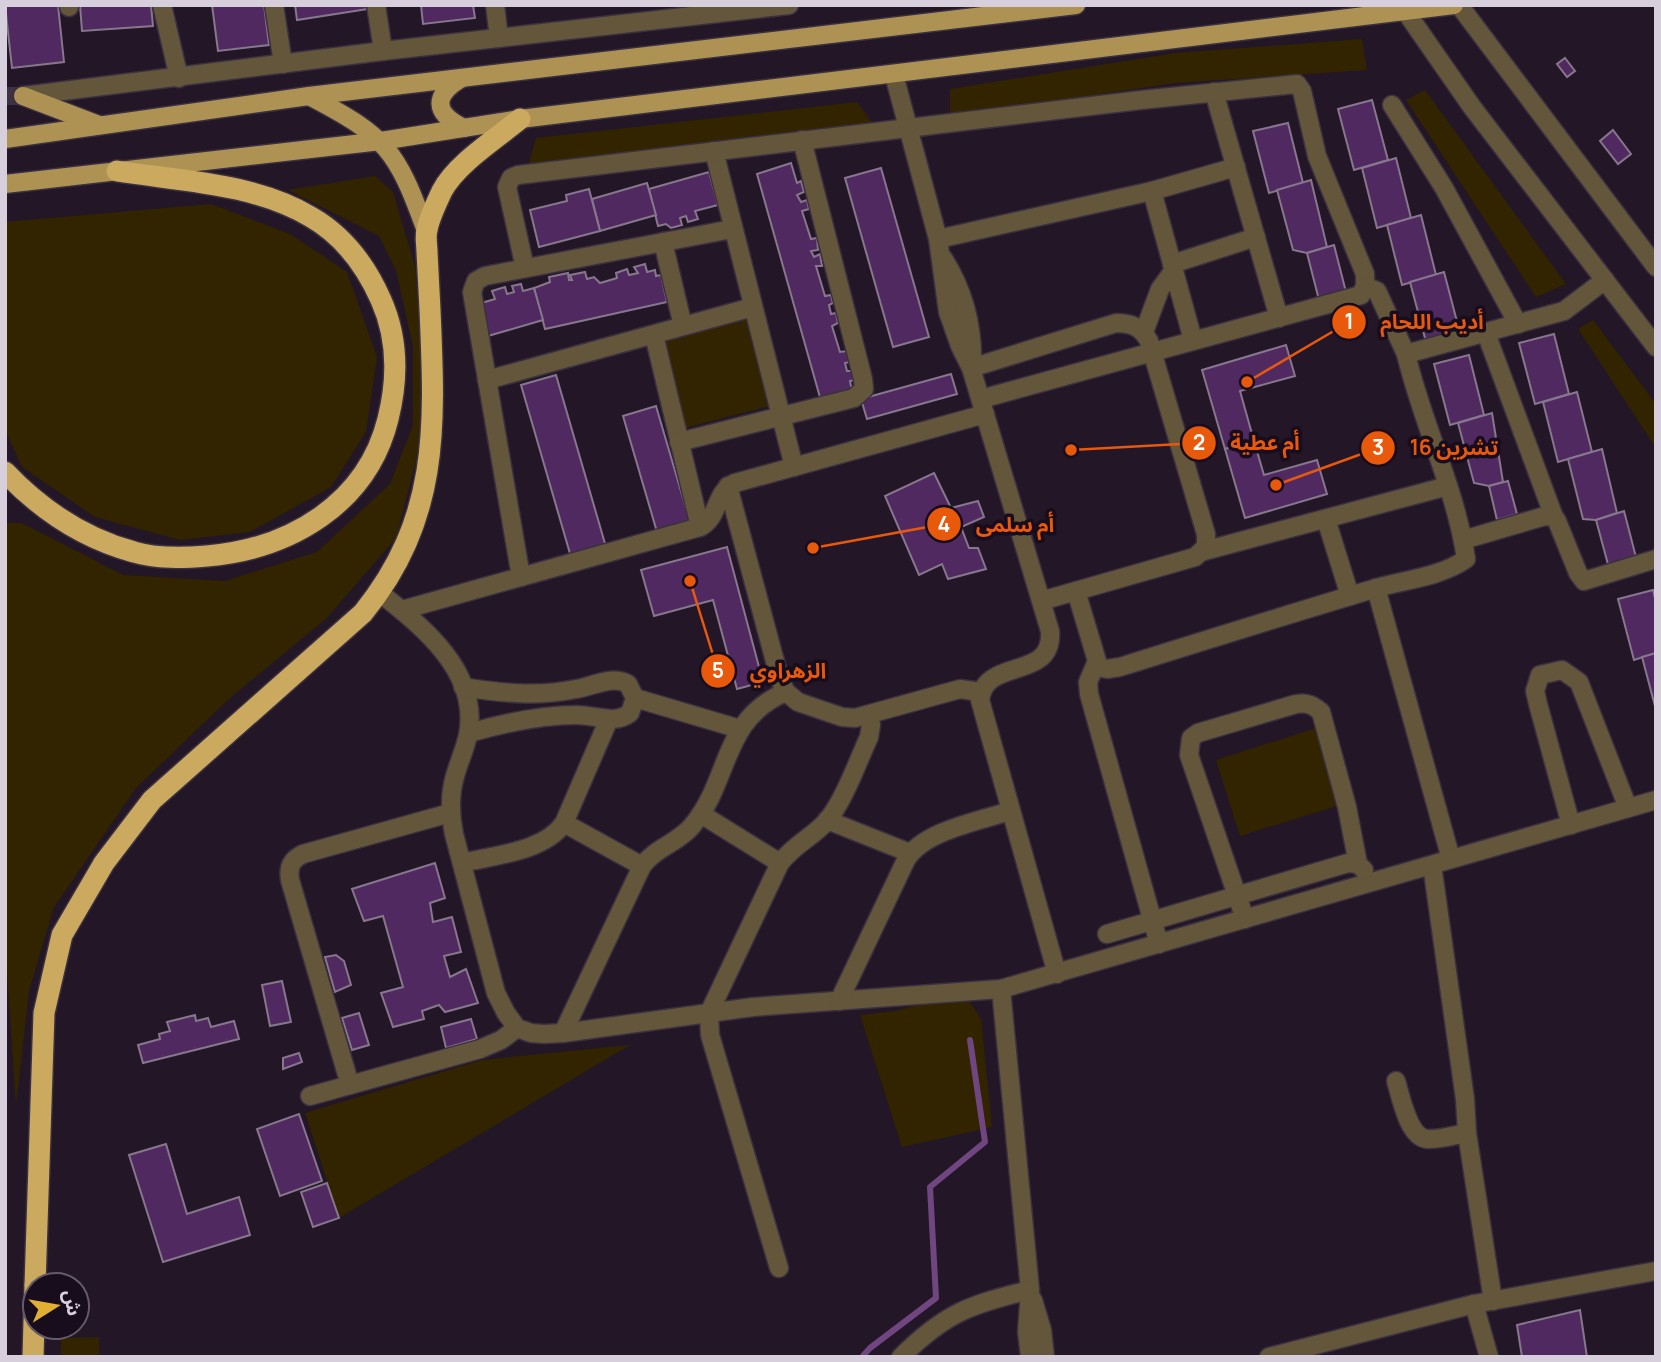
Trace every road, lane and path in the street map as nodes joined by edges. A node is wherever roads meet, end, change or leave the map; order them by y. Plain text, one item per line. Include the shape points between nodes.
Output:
1 (162, 5) edge
2 (274, 5) edge
3 (376, 5) edge
4 (495, 5) edge
5 (789, 5) edge
6 (1076, 5) edge
7 (1457, 5) edge
8 (1406, 12) junction
9 (499, 38) junction
10 (383, 51) junction
11 (283, 64) junction
12 (894, 75) junction
13 (179, 78) junction
14 (462, 78) junction
15 (1213, 92) junction
16 (23, 96) joint
17 (309, 96) junction
18 (1392, 104) dead end
19 (520, 119) junction
20 (102, 126) junction
21 (908, 127) junction
22 (464, 128) junction
23 (5, 139) edge
24 (802, 140) junction
25 (381, 141) junction
26 (714, 151) junction
27 (1236, 167) junction
28 (117, 171) junction
29 (5, 184) edge
30 (1152, 191) junction
31 (732, 229) junction
32 (426, 231) junction
33 (1256, 237) junction
34 (663, 242) junction
35 (939, 246) junction
36 (1173, 267) junction
37 (1656, 267) edge
38 (525, 268) junction
39 (1605, 280) junction
40 (1365, 286) junction
41 (753, 307) junction
42 (1279, 318) junction
43 (1518, 324) junction
44 (683, 326) junction
45 (1144, 332) junction
46 (1486, 332) junction
47 (654, 335) junction
48 (1193, 341) junction
49 (1656, 347) edge
50 (1152, 352) junction
51 (1406, 355) junction
52 (971, 368) junction
53 (487, 380) junction
54 (983, 406) junction
55 (781, 417) junction
56 (679, 442) junction
57 (794, 467) junction
58 (5, 472) edge
59 (728, 486) junction
60 (1448, 486) junction
61 (1554, 517) junction
62 (1326, 519) junction
63 (700, 527) junction
64 (1463, 540) junction
65 (1204, 551) junction
66 (1656, 559) edge
67 (521, 577) junction
68 (1376, 588) junction
69 (1076, 591) junction
70 (380, 593) junction
71 (1350, 596) junction
72 (1041, 601) junction
73 (402, 610) junction
74 (1096, 667) junction
75 (463, 687) junction
76 (786, 692) junction
77 (981, 692) junction
78 (520, 693) junction
79 (635, 698) junction
80 (869, 716) junction
81 (609, 719) junction
82 (521, 720) junction
83 (740, 729) junction
84 (469, 733) junction
85 (1656, 800) edge
86 (1628, 808) junction
87 (1010, 811) junction
88 (450, 813) junction
89 (701, 814) junction
90 (827, 820) junction
91 (564, 823) junction
92 (1571, 825) junction
93 (910, 853) junction
94 (1451, 859) junction
95 (462, 863) junction
96 (780, 863) junction
97 (1358, 864) junction
98 (1432, 865) junction
99 (642, 866) junction
100 (1369, 883) junction
101 (1237, 895) junction
102 (1245, 919) junction
103 (1152, 921) junction
104 (1107, 934) dead end
105 (1159, 944) junction
106 (1057, 974) junction
107 (1001, 989) junction
108 (839, 1001) junction
109 (709, 1013) junction
110 (517, 1028) junction
111 (563, 1033) junction
112 (1396, 1081) dead end
113 (350, 1085) junction
114 (310, 1096) dead end
115 (1467, 1133) junction
116 (779, 1268) dead end
117 (35, 1271) edge
118 (1656, 1271) edge
119 (1030, 1290) junction
120 (1493, 1301) junction
121 (1474, 1304) junction
122 (901, 1357) edge
123 (1030, 1357) edge
124 (1045, 1357) edge
125 (1269, 1357) edge
126 (1489, 1357) edge

1 - 13 street
2 - 11 street
3 - 10 street
4 - 9 street
5 - 9 street
6 - 14 main road
7 - 8 main road
7 - 37 street
8 - 12 main road
8 - 39 street via 1472,107
9 - 10 street
10 - 11 street
11 - 13 street
12 - 19 main road
12 - 21 street
13 - 16 street
14 - 17 main road
14 - 22 main road via 444,91 440,109
15 - 21 street
15 - 27 street
15 - 40 street via 1297,84 1317,156 1366,274
16 - 20 main road
17 - 20 main road
17 - 25 main road
18 - 43 street
19 - 22 main road
19 - 32 highway via 458,170 443,189
20 - 23 main road
21 - 24 street
21 - 35 street
22 - 25 main road
24 - 26 street
24 - 55 street via 864,389 854,398
25 - 28 main road
25 - 32 main road via 409,182
26 - 31 street
26 - 38 street via 511,178 508,191
27 - 30 street
27 - 33 street
28 - 29 main road
28 - 58 highway via 241,190 278,201 312,217 346,243 371,276 387,314 396,355 394,397 384,437 364,473 337,505 303,529 265,545 213,556 135,553 92,538 30,498
30 - 35 street
30 - 36 street
31 - 34 street
31 - 41 street
32 - 70 highway via 433,440 413,528
33 - 36 street
33 - 42 street
34 - 38 street
34 - 44 street
35 - 52 street via 948,312
36 - 45 street
36 - 48 street
38 - 53 street via 485,276 473,286
39 - 43 street via 1564,311
39 - 49 street
40 - 42 street via 1361,295
40 - 51 street via 1377,291
41 - 44 street
41 - 55 street
42 - 48 street
43 - 46 street
44 - 47 street
45 - 50 street
45 - 52 street via 1116,323
46 - 51 street
46 - 61 street
47 - 53 street
47 - 56 street
48 - 50 street
50 - 54 street
50 - 65 street via 1208,541
51 - 60 street
52 - 54 street
53 - 67 street
54 - 57 street
54 - 72 street
55 - 56 street
55 - 57 street
56 - 63 street
57 - 59 street
59 - 63 street
59 - 76 street
60 - 62 street
60 - 64 street
61 - 64 street
61 - 66 street via 1584,582
62 - 65 street
62 - 71 street
63 - 67 street
64 - 68 street via 1466,559 1456,566
65 - 69 street
67 - 73 street
68 - 71 street
68 - 94 street
69 - 72 street
69 - 74 street
70 - 73 street
70 - 117 highway via 363,614 152,800 104,863 62,935 44,1013
71 - 74 street via 1120,667
72 - 77 street via 1051,640 1044,655 989,680
73 - 75 street via 447,654
74 - 103 street via 1088,694
75 - 78 street
75 - 84 street
76 - 80 street via 798,702 842,717
76 - 83 street via 763,704
77 - 80 street via 960,689
77 - 87 street via 981,708
78 - 79 street via 555,693 614,679 628,684
78 - 82 street
79 - 81 street via 630,713
79 - 83 street
80 - 90 street via 869,737
81 - 82 street via 576,715
81 - 91 street
82 - 84 street
83 - 89 street
84 - 88 street via 455,775
85 - 86 street
86 - 92 street
86 - 92 street via 1579,682 1562,670 1540,675 1535,691
87 - 93 street via 923,840
87 - 106 street
88 - 95 street
88 - 113 street via 303,855 289,867 289,880
89 - 96 street
89 - 99 street via 684,835 657,850
90 - 93 street
90 - 96 street
91 - 95 street via 536,845
91 - 99 street
92 - 94 street
93 - 108 street
94 - 98 street
95 - 110 street via 496,993
96 - 109 street
97 - 100 street
97 - 101 street
97 - 101 street via 1321,712 1297,704 1191,738 1189,755
98 - 100 street
98 - 115 street
99 - 111 street
100 - 102 street
101 - 102 street
101 - 103 street
102 - 105 street
103 - 104 street
103 - 105 street
105 - 106 street
106 - 107 street
107 - 108 street
107 - 119 street
108 - 109 street
109 - 111 street
109 - 116 street via 710,1035
110 - 111 street
110 - 113 street via 480,1049
112 - 115 street via 1412,1129 1419,1136
113 - 114 street
115 - 120 street
118 - 120 street
119 - 122 street via 984,1301 945,1319
119 - 123 street
119 - 124 street
120 - 121 street
121 - 125 street
121 - 126 street

